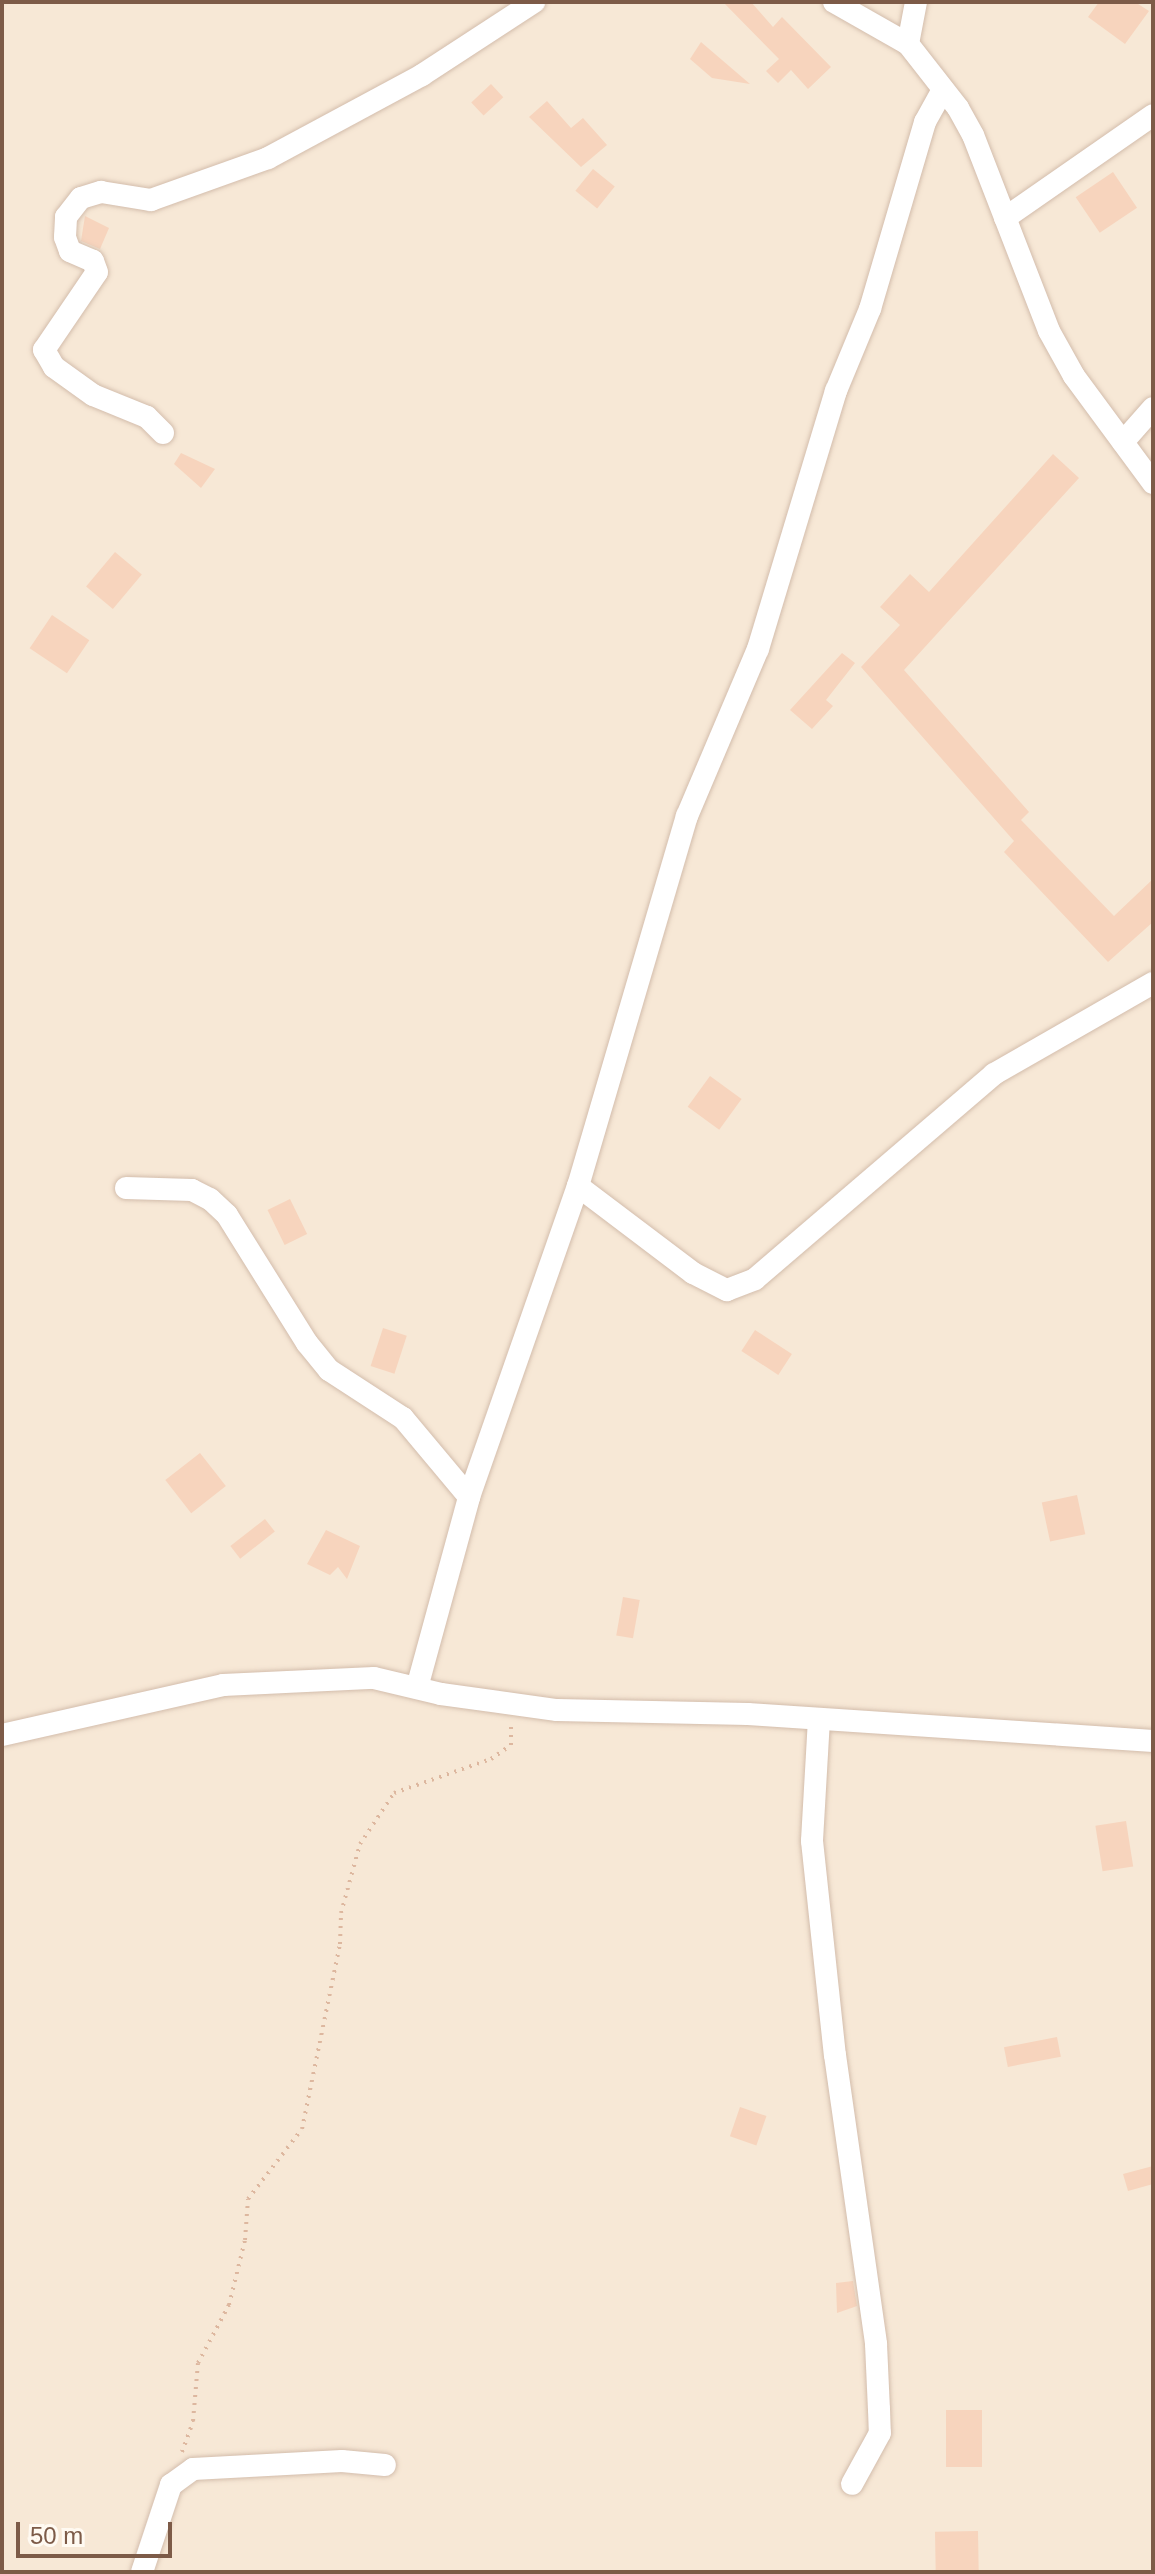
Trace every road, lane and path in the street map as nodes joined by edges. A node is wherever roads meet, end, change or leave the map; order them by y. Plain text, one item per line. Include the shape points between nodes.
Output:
1 (534, 2) edge
2 (834, 2) edge
3 (916, 2) edge
4 (908, 44) junction
5 (943, 90) junction
6 (1153, 115) edge
7 (1005, 218) junction
8 (1153, 408) edge
9 (163, 433) dead end
10 (1123, 442) junction
11 (1153, 483) edge
12 (1153, 983) edge
13 (578, 1186) junction
14 (126, 1188) dead end
15 (469, 1497) junction
16 (418, 1684) junction
17 (511, 1703) junction
18 (819, 1719) junction
19 (2, 1735) edge
20 (1153, 1741) edge
21 (385, 2465) dead end
22 (852, 2484) dead end
23 (171, 2485) junction
24 (142, 2572) edge

1 - 9 street via 422,75 268,158 151,200 101,192 81,198 66,217 65,237 70,251 93,261 97,272 44,350 54,367 93,395 147,417
2 - 4 street
3 - 4 street
4 - 5 street
5 - 7 street via 973,135
5 - 13 street via 925,122 870,309 836,391 758,649 687,816 651,954
6 - 7 street
7 - 10 street via 1049,331 1074,376
8 - 10 street
10 - 11 street
12 - 13 street via 994,1074 755,1279 727,1290 693,1273
13 - 15 street
14 - 15 street via 192,1190 210,1199 227,1215 329,1370 403,1418
15 - 16 street
16 - 17 street via 441,1694
16 - 19 street via 374,1678 223,1685
17 - 18 street via 635,1715
17 - 23 path via 511,1745 473,1769 394,1793 360,1844 341,1913 340,1944 302,2129 248,2199 245,2240 229,2305 198,2363 193,2421
18 - 20 street
18 - 22 street via 812,1841 833,2040 876,2344 879,2409 880,2433
21 - 23 street via 342,2461 193,2469
23 - 24 street

